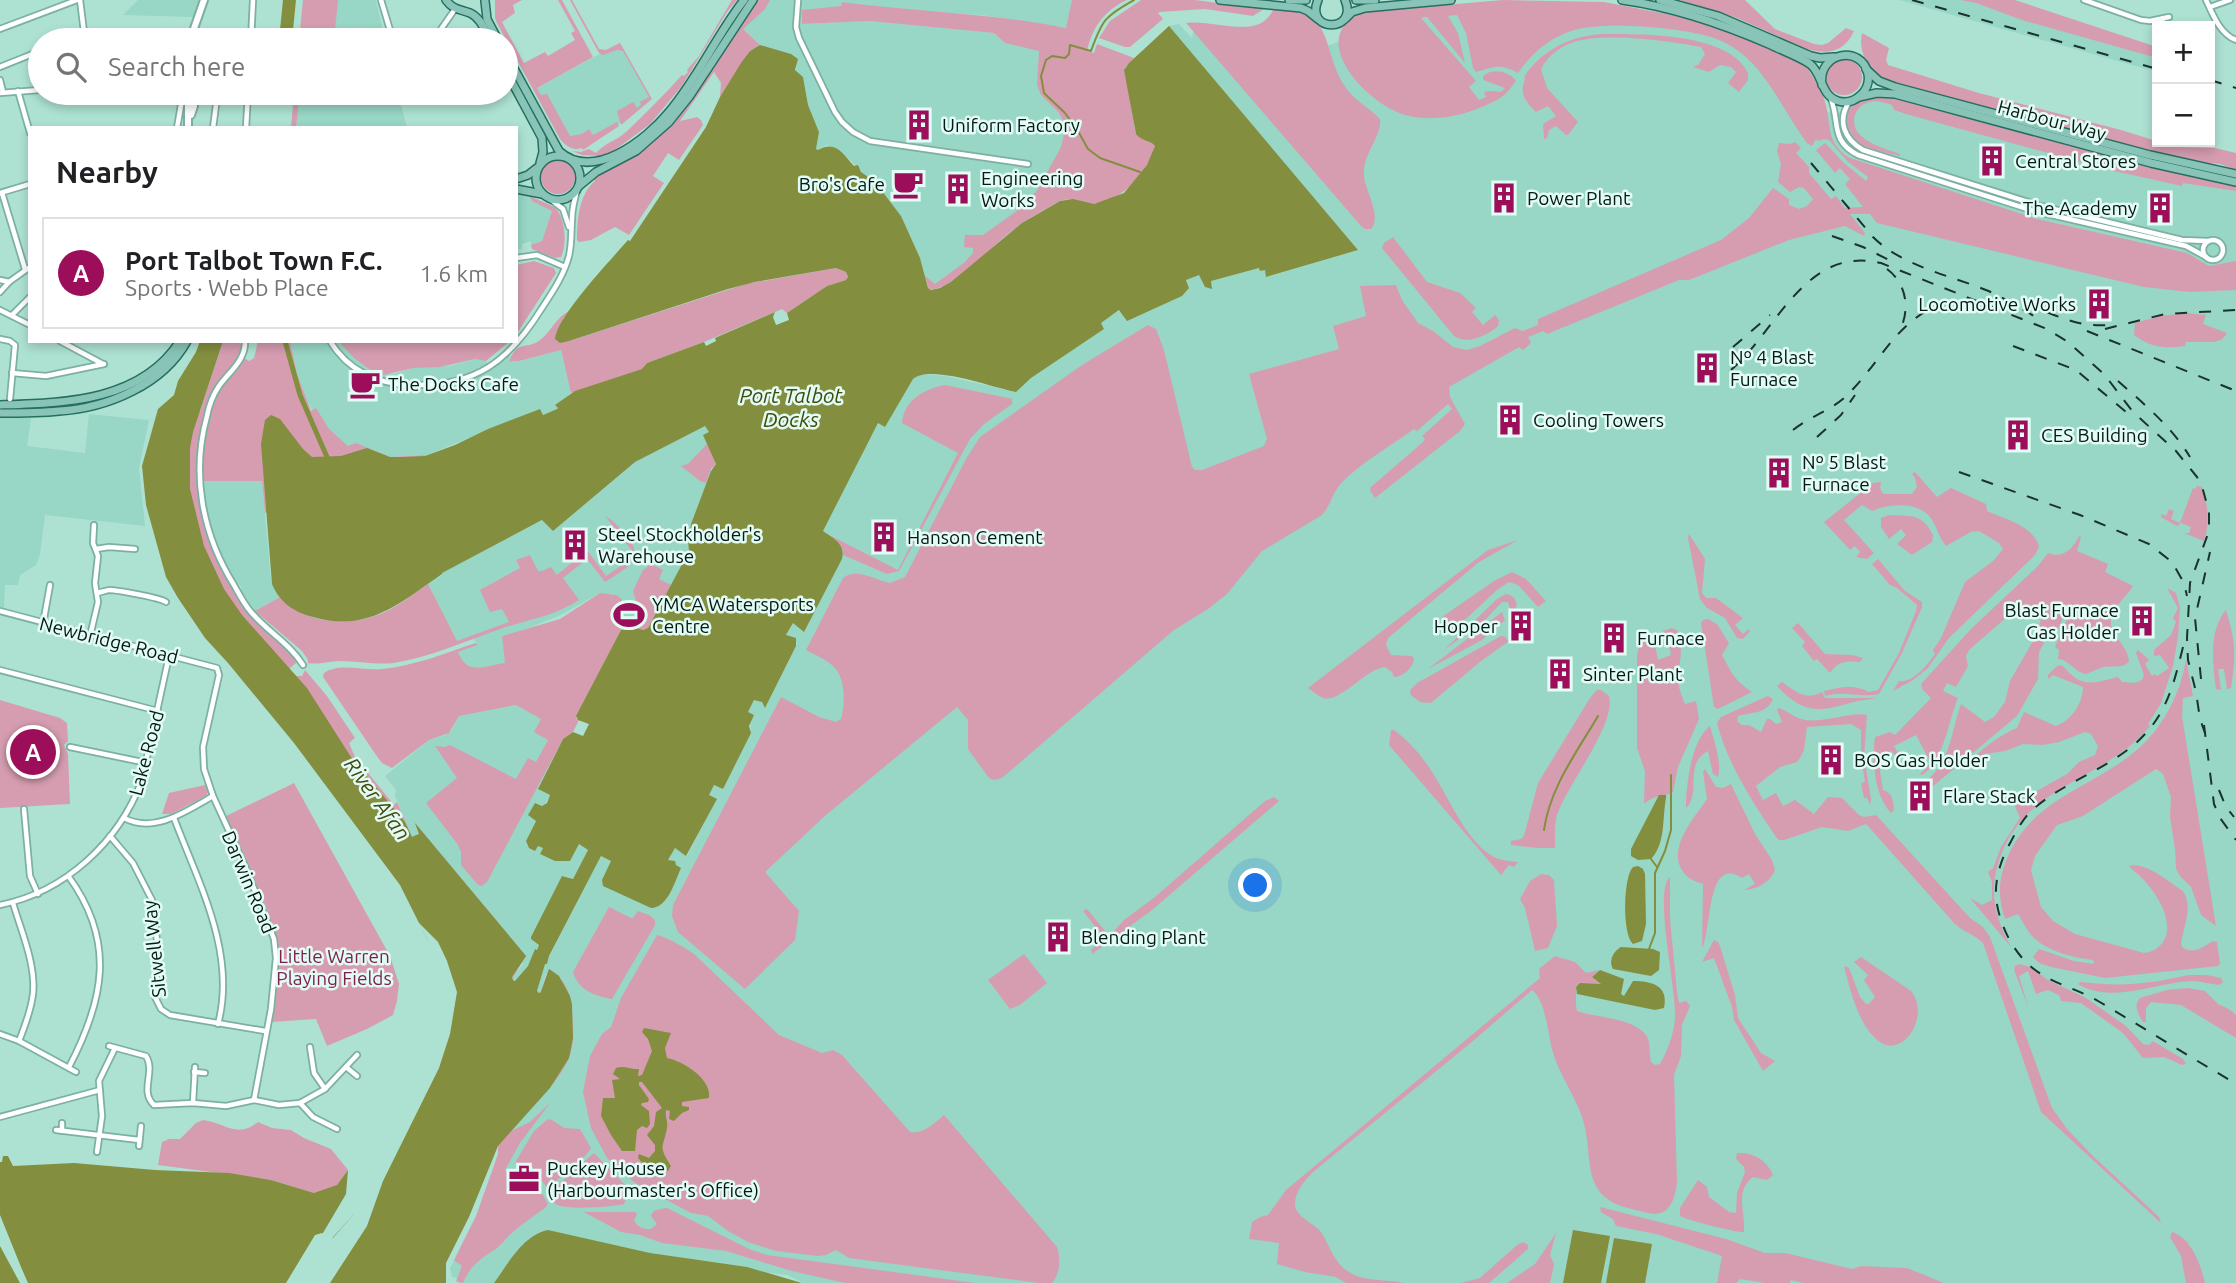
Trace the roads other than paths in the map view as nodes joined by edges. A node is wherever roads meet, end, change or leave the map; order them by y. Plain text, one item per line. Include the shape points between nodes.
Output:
1 (78, 0) edge
2 (204, 0) edge
3 (253, 0) edge
4 (381, 0) edge
5 (446, 0) edge
6 (485, 0) edge
7 (744, 0) edge
8 (753, 0) edge
9 (798, 0) edge
10 (1220, 0) edge
11 (1289, 0) edge
12 (1306, 0) edge
13 (1318, 0) edge
14 (1345, 0) edge
15 (1356, 0) edge
16 (1375, 0) edge
17 (1451, 0) edge
18 (1622, 0) edge
19 (1660, 0) edge
20 (2086, 0) edge
21 (2206, 0) edge
22 (2231, 2) edge
23 (2210, 7) junction
24 (455, 9) junction
25 (468, 12) junction
26 (2169, 18) dead end
27 (1318, 19) junction
28 (1345, 19) junction
29 (2162, 19) joint
30 (196, 20) junction
31 (83, 28) edge
32 (194, 28) edge
33 (196, 28) edge
34 (252, 28) edge
35 (389, 28) edge
36 (442, 28) edge
37 (484, 28) edge
38 (492, 28) edge
39 (0, 29) edge
40 (2236, 40) edge
41 (28, 56) edge
42 (1837, 56) junction
43 (0, 67) edge
44 (1867, 69) junction
45 (518, 76) edge
46 (0, 80) edge
47 (1822, 85) junction
48 (18, 91) junction
49 (28, 91) edge
50 (2, 92) edge
51 (518, 93) edge
52 (1830, 96) junction
53 (1859, 97) junction
54 (1849, 102) junction
55 (184, 105) edge
56 (194, 105) edge
57 (216, 105) dead end
58 (247, 105) edge
59 (28, 126) edge
60 (178, 126) edge
61 (188, 126) edge
62 (213, 126) edge
63 (246, 126) edge
64 (567, 157) junction
65 (1028, 164) dead end
66 (539, 167) junction
67 (2236, 174) edge
68 (518, 178) edge
69 (2236, 182) edge
70 (28, 185) edge
71 (579, 186) junction
72 (518, 189) edge
73 (1, 193) edge
74 (542, 194) junction
75 (550, 199) junction
76 (2208, 242) junction
77 (571, 245) junction
78 (2206, 257) junction
79 (518, 258) edge
80 (565, 267) junction
81 (28, 268) edge
82 (0, 280) edge
83 (9, 282) junction
84 (0, 292) edge
85 (28, 300) edge
86 (0, 310) edge
87 (12, 315) junction
88 (28, 324) edge
89 (0, 339) edge
90 (518, 341) edge
91 (64, 343) edge
92 (179, 343) edge
93 (186, 343) edge
94 (245, 343) edge
95 (332, 343) edge
96 (517, 343) edge
97 (12, 373) junction
98 (10, 399) dead end
99 (0, 405) edge
100 (0, 413) edge
101 (94, 525) dead end
102 (96, 549) junction
103 (135, 549) dead end
104 (50, 585) dead end
105 (97, 593) junction
106 (165, 593) dead end
107 (0, 611) edge
108 (43, 624) junction
109 (90, 636) junction
110 (169, 656) junction
111 (303, 665) dead end
112 (217, 668) joint
113 (0, 670) edge
114 (158, 711) junction
115 (70, 747) dead end
116 (147, 764) junction
117 (213, 796) junction
118 (24, 809) dead end
119 (124, 818) junction
120 (174, 818) junction
121 (110, 836) junction
122 (69, 877) junction
123 (38, 894) junction
124 (13, 902) junction
125 (0, 905) edge
126 (218, 1024) junction
127 (265, 1031) junction
128 (0, 1034) edge
129 (19, 1041) junction
130 (109, 1046) dead end
131 (310, 1047) dead end
132 (115, 1048) junction
133 (357, 1055) dead end
134 (346, 1067) junction
135 (69, 1068) junction
136 (76, 1072) dead end
137 (205, 1073) dead end
138 (357, 1076) dead end
139 (325, 1089) junction
140 (100, 1090) junction
141 (254, 1100) junction
142 (193, 1103) junction
143 (300, 1103) junction
144 (0, 1117) edge
145 (62, 1123) dead end
146 (335, 1125) dead end
147 (141, 1126) dead end
148 (56, 1130) dead end
149 (62, 1131) junction
150 (99, 1136) junction
151 (97, 1152) dead end

1 - 31 street
1 - 39 street
2 - 30 street
3 - 34 street
4 - 35 street
5 - 24 main road
6 - 25 main road
6 - 38 main road
7 - 64 main road via 682,96 657,125 603,161
8 - 71 main road via 669,122 636,151
9 - 65 street via 796,27 804,49 839,118 857,135 870,141
10 - 27 main road via 1301,8
11 - 12 main road
13 - 27 main road
14 - 28 main road
15 - 16 main road
17 - 28 main road via 1365,8
18 - 47 main road via 1706,19 1754,37 1809,63
19 - 42 main road via 1718,16 1811,56
20 - 29 street via 2141,20
21 - 23 street
22 - 23 street
23 - 40 street via 2221,29
24 - 25 main road
24 - 36 street
25 - 37 main road
26 - 29 street
27 - 28 main road via 1332,25
30 - 32 street
30 - 33 street
41 - 43 street
42 - 44 main road via 1854,57
42 - 47 main road via 1825,66
44 - 53 main road via 1867,84
44 - 67 main road, Harbour Way via 1879,81 1895,87
45 - 64 main road via 553,142
46 - 50 street
47 - 52 main road
48 - 49 street
48 - 50 street
48 - 59 street
51 - 66 main road via 542,138
52 - 54 main road
52 - 78 street via 1839,136 1858,155 2034,211 2181,245
53 - 54 main road
53 - 69 main road, Harbour Way via 1895,94
54 - 76 street via 1844,128 1863,150 2041,206 2182,240
55 - 60 street
56 - 61 street
57 - 62 street
58 - 63 street
64 - 66 main road via 550,157
64 - 71 main road via 579,169
66 - 68 main road
66 - 74 main road via 536,180
70 - 73 street
71 - 75 main road via 566,199
71 - 77 street
72 - 74 main road
73 - 81 street
74 - 75 main road
75 - 77 street via 561,205 566,215
76 - 78 street via 2203,249
76 - 78 street via 2218,242 2223,250 2216,259
77 - 80 street
79 - 80 street via 537,255
80 - 90 street
81 - 83 street
82 - 83 street
83 - 84 street
85 - 87 street
86 - 87 street
87 - 88 street
89 - 97 street via 15,345
91 - 97 street via 104,364 46,376
92 - 99 main road via 158,366 106,394 75,402
93 - 100 main road via 160,373 106,402 61,411
94 - 111 street via 241,359 217,390 207,413 201,451 202,503 215,551 241,597
95 - 96 street via 353,366 379,380 427,385 458,380 490,367
97 - 98 street
101 - 102 street via 90,533
102 - 103 street
102 - 105 street
104 - 108 street
105 - 106 street via 119,591 164,600
105 - 109 street
107 - 108 street, Newbridge Road
108 - 109 street, Newbridge Road
109 - 110 street, Newbridge Road
110 - 112 street, Newbridge Road
110 - 114 street, Lake Road
112 - 117 street, Darwin Road via 203,747
113 - 114 street
114 - 116 street, Lake Road
115 - 116 street
116 - 119 street, Lake Road via 136,799
117 - 120 street
117 - 127 street, Darwin Road via 274,939 276,958
118 - 123 street via 30,876
119 - 120 street via 156,822
119 - 121 street, Lake Road
120 - 126 street via 218,936 222,1010
121 - 122 street, Lake Road
121 - 126 street, Sitwell Way via 134,863 152,900 158,949 155,997 161,1009 170,1015
122 - 123 street, Lake Road
122 - 135 street via 96,930 101,958 90,1019
123 - 124 street, Lake Road
124 - 125 street, Lake Road
124 - 129 street via 33,992
126 - 127 street, Sitwell Way
127 - 141 street, Darwin Road
128 - 129 street
129 - 135 street
130 - 132 street
131 - 139 street via 307,1056
132 - 140 street via 99,1081
132 - 142 street via 146,1056 147,1095 154,1105
133 - 134 street
134 - 138 street
134 - 139 street
135 - 136 street
137 - 142 street via 194,1070
139 - 143 street
140 - 144 street
140 - 150 street
141 - 142 street via 226,1106
141 - 143 street
143 - 146 street via 313,1117
145 - 149 street
147 - 150 street via 139,1143
148 - 149 street
149 - 150 street
150 - 151 street

